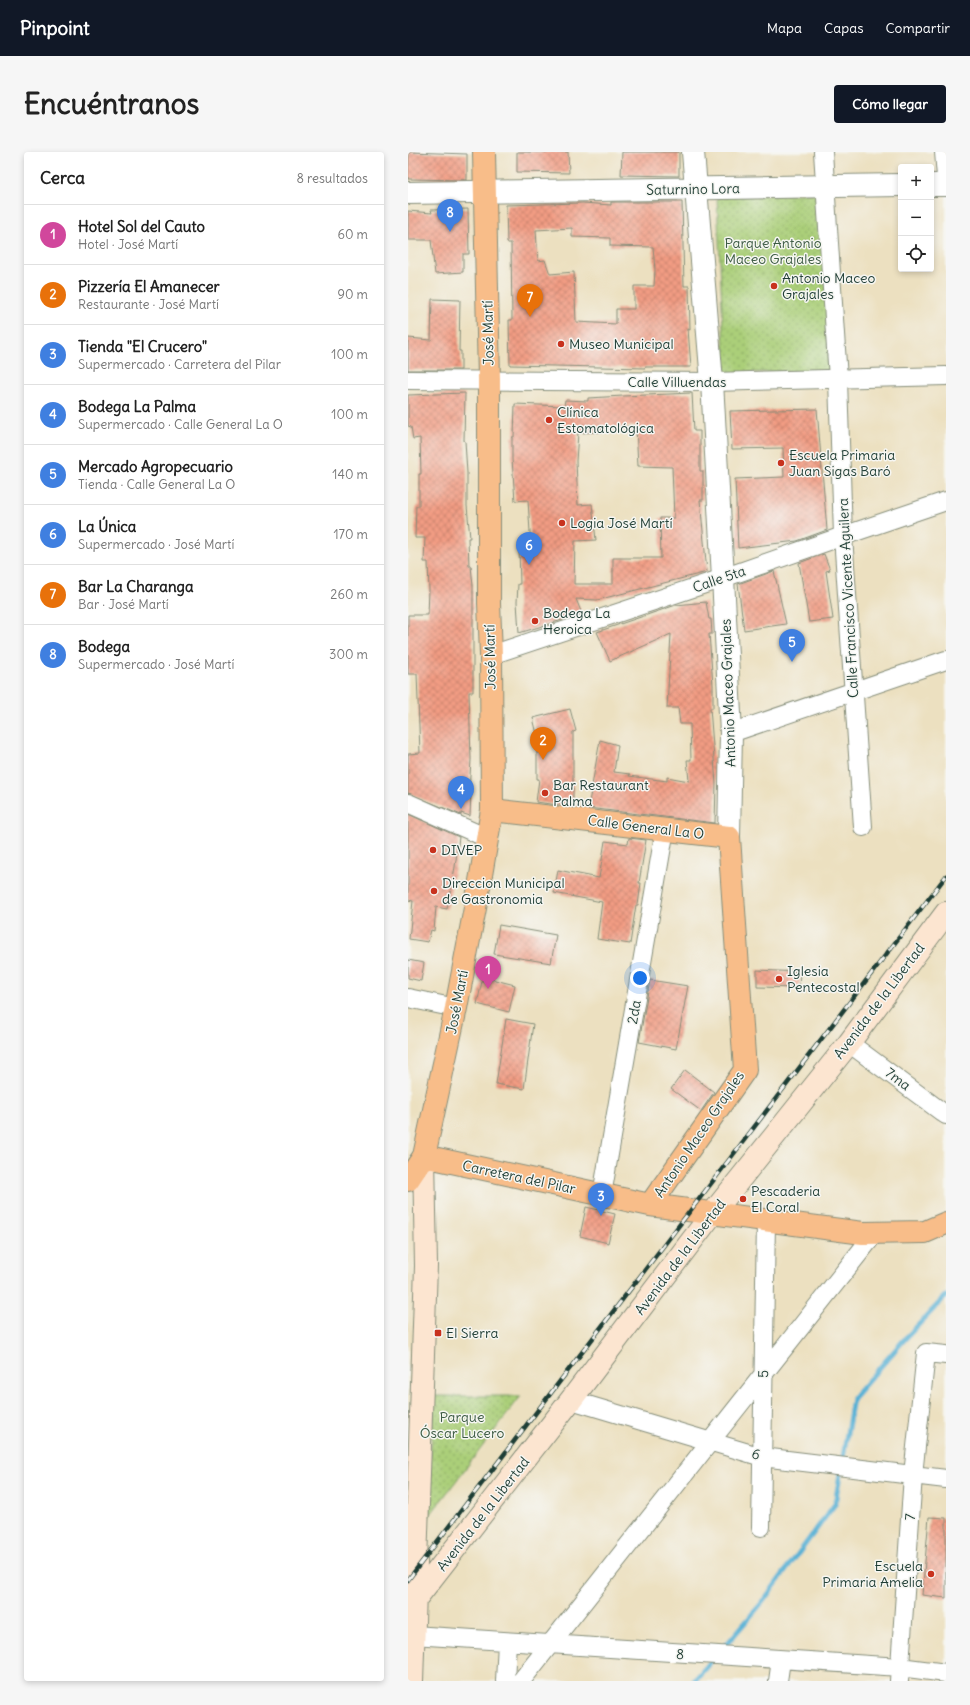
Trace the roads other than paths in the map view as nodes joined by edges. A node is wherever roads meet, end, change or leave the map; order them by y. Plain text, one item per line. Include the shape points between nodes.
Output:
1 (484, 152) edge
2 (693, 152) edge
3 (823, 152) edge
4 (944, 152) edge
5 (946, 177) edge
6 (898, 185) edge
7 (934, 185) edge
8 (946, 185) edge
9 (826, 186) junction
10 (695, 189) junction
11 (485, 192) junction
12 (408, 193) edge
13 (946, 376) edge
14 (838, 379) junction
15 (408, 380) edge
16 (489, 380) junction
17 (712, 382) junction
18 (946, 501) edge
19 (843, 536) junction
20 (723, 578) junction
21 (491, 655) junction
22 (946, 660) edge
23 (853, 691) junction
24 (731, 733) junction
25 (408, 803) edge
26 (492, 810) junction
27 (863, 827) dead end
28 (665, 829) junction
29 (729, 837) junction
30 (487, 838) junction
31 (946, 913) edge
32 (408, 998) edge
33 (456, 1008) junction
34 (849, 1043) junction
35 (946, 1114) edge
36 (424, 1156) junction
37 (408, 1180) edge
38 (602, 1195) junction
39 (650, 1205) junction
40 (712, 1214) junction
41 (766, 1221) junction
42 (946, 1223) edge
43 (875, 1233) junction
44 (408, 1251) edge
45 (426, 1266) junction
46 (946, 1355) edge
47 (763, 1374) junction
48 (571, 1400) junction
49 (710, 1441) junction
50 (762, 1457) junction
51 (913, 1475) junction
52 (946, 1479) edge
53 (761, 1528) dead end
54 (412, 1539) edge
55 (414, 1601) junction
56 (413, 1635) junction
57 (507, 1642) junction
58 (550, 1645) junction
59 (781, 1660) junction
60 (946, 1673) edge
61 (900, 1674) edge
62 (412, 1681) edge
63 (505, 1681) edge
64 (521, 1681) edge
65 (778, 1681) edge

1 - 11 main road, José Martí
2 - 10 street, Antonio Maceo Grajales
3 - 9 street, Calle Francisco Vicente Aguilera
4 - 5 street
6 - 9 street, Saturnino Lora
7 - 8 street
9 - 10 street, Saturnino Lora
9 - 14 street, Calle Francisco Vicente Aguilera
10 - 11 street, Saturnino Lora
10 - 17 street, Antonio Maceo Grajales
11 - 12 street, Saturnino Lora
11 - 16 main road, José Martí
13 - 14 street, Calle Villuendas
14 - 17 street, Calle Villuendas
14 - 19 street, Calle Francisco Vicente Aguilera
15 - 16 street, Calle Villuendas
16 - 17 street, Calle Villuendas
16 - 21 main road, José Martí
17 - 20 street, Antonio Maceo Grajales
18 - 19 street, Calle 5ta
19 - 20 street, Calle 5ta
19 - 23 street, Calle Francisco Vicente Aguilera
20 - 21 street, Calle 5ta
20 - 24 street, Antonio Maceo Grajales
21 - 26 main road, José Martí
22 - 23 street
23 - 24 street
23 - 27 street, Calle Francisco Vicente Aguilera
24 - 29 street, Antonio Maceo Grajales
25 - 30 street
26 - 28 main road, Calle General La O
26 - 30 main road, José Martí
28 - 29 main road, Calle General La O
28 - 38 street, 2da
29 - 39 main road, Antonio Maceo Grajales via 745,1070
30 - 33 main road, José Martí
31 - 34 main road, Avenida de la Libertad
32 - 33 street
33 - 36 main road, José Martí
34 - 35 street, 7ma
34 - 40 main road, Avenida de la Libertad
36 - 37 main road
36 - 38 main road, Carretera del Pilar
36 - 45 main road
38 - 39 main road, Carretera del Pilar
39 - 40 main road, Carretera del Pilar
40 - 41 main road, Carretera del Pilar
40 - 48 main road, Avenida de la Libertad
41 - 43 main road, Carretera del Pilar via 863,1234
41 - 47 street, 5
42 - 43 main road, Carretera del Pilar via 925,1232
43 - 47 street
44 - 45 main road
45 - 54 main road
46 - 51 street, 7 via 926,1353
47 - 49 street
47 - 50 street, 5
48 - 49 street, 6
48 - 55 main road, Avenida de la Libertad
49 - 50 street, 6
49 - 58 street
50 - 51 street, 6
50 - 53 street, 5
51 - 52 street, 6
51 - 61 street, 7
54 - 55 main road
55 - 56 main road
56 - 57 street, 8
56 - 62 main road
57 - 58 street, 8
57 - 63 street
58 - 59 street, 8
58 - 64 street
59 - 61 street, 8
59 - 65 street
60 - 61 street, 8

